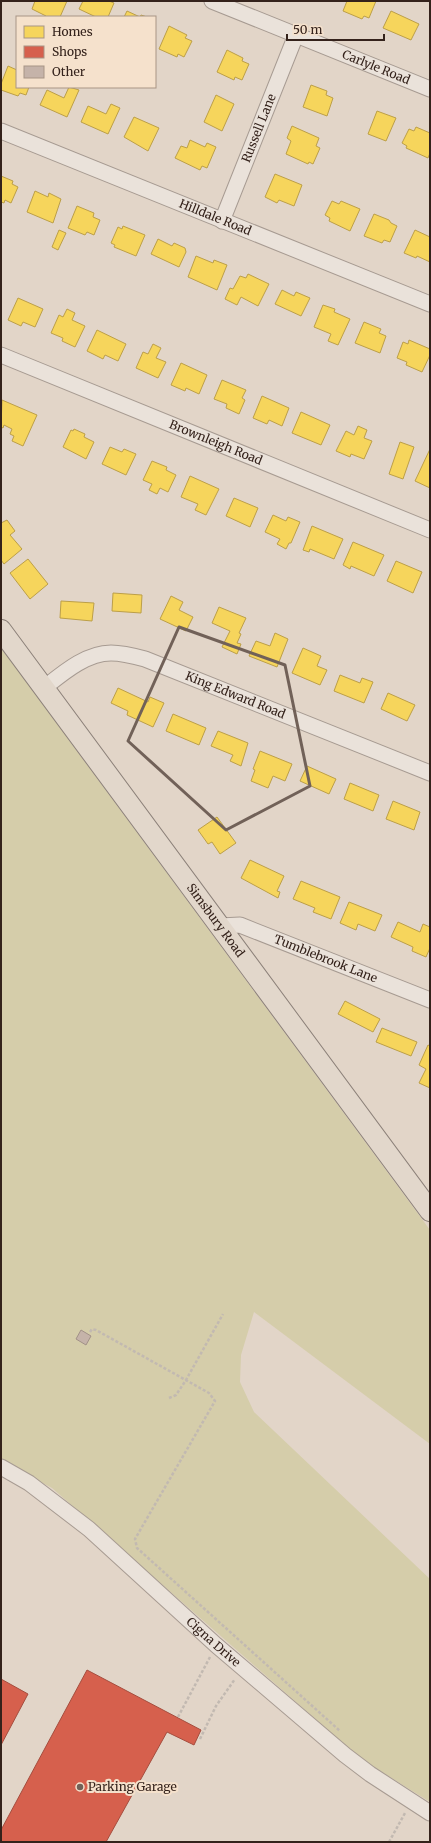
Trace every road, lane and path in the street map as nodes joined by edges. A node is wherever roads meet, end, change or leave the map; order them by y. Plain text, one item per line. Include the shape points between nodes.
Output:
1 (212, 1) edge
2 (296, 35) junction
3 (430, 89) edge
4 (1, 131) edge
5 (222, 221) junction
6 (430, 304) edge
7 (1, 355) edge
8 (430, 530) edge
9 (1, 630) edge
10 (44, 688) junction
11 (430, 773) edge
12 (220, 926) junction
13 (430, 1000) edge
14 (430, 1211) edge
15 (223, 1314) dead end
16 (90, 1332) dead end
17 (186, 1380) junction
18 (169, 1398) dead end
19 (1, 1468) edge
20 (226, 1628) junction
21 (216, 1645) junction
22 (253, 1653) junction
23 (243, 1668) junction
24 (178, 1717) dead end
25 (341, 1731) dead end
26 (200, 1739) dead end
27 (412, 1801) junction
28 (430, 1813) edge
29 (389, 1842) edge

1 - 2 street, Carlyle Road
2 - 3 street, Carlyle Road
2 - 5 street, Russell Lane
4 - 5 street, Hilldale Road
5 - 6 street, Hilldale Road
7 - 8 street, Brownleigh Road
9 - 10 main road, Simsbury Road
10 - 11 street, King Edward Road via 79,662 110,653 126,654 145,659
10 - 12 main road, Simsbury Road
12 - 13 street, Tumblebrook Lane via 240,925
12 - 14 main road, Simsbury Road
15 - 17 path
16 - 17 path via 92,1329 96,1330
17 - 18 path via 176,1395
17 - 20 path via 209,1393 214,1401 134,1543 141,1553
19 - 21 street, Cigna Drive via 29,1482 89,1529
20 - 21 path
20 - 22 path
21 - 23 street, Cigna Drive
21 - 24 path
22 - 23 path
22 - 25 path
23 - 26 path via 216,1706
23 - 27 street, Cigna Drive via 345,1755
27 - 28 street, Cigna Drive
27 - 29 path

